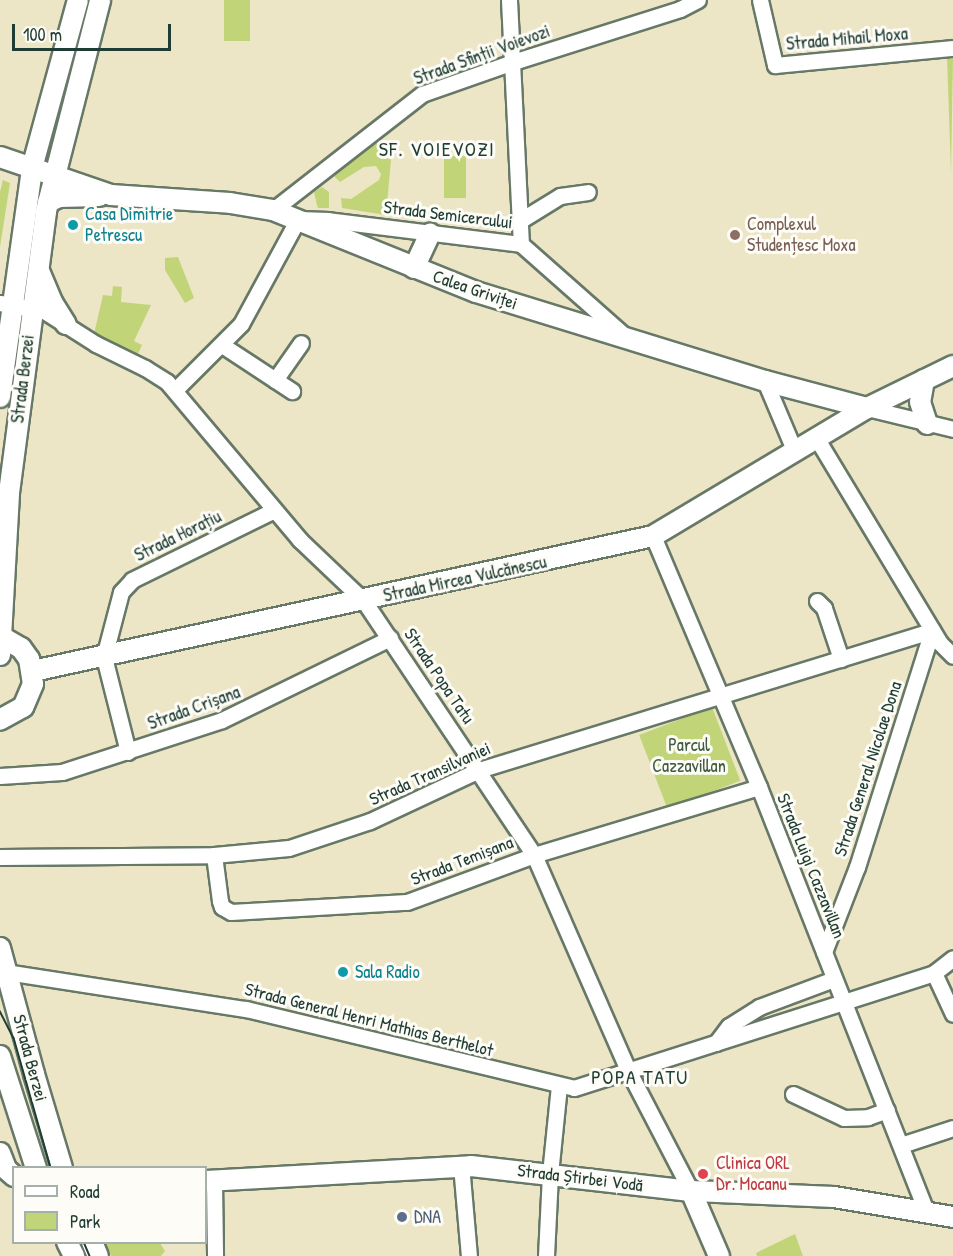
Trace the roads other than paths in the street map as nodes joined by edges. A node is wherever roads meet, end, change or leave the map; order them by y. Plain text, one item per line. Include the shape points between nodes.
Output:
1 (78, 0) edge
2 (100, 0) edge
3 (509, 0) edge
4 (698, 0) edge
5 (760, 0) edge
6 (953, 48) edge
7 (513, 62) junction
8 (0, 157) edge
9 (32, 168) junction
10 (53, 176) junction
11 (588, 192) dead end
12 (111, 195) junction
13 (48, 202) junction
14 (273, 210) junction
15 (298, 219) junction
16 (521, 220) junction
17 (430, 233) junction
18 (521, 244) junction
19 (39, 268) junction
20 (414, 268) junction
21 (6, 304) edge
22 (33, 307) junction
23 (66, 324) junction
24 (629, 340) junction
25 (301, 343) dead end
26 (222, 345) junction
27 (953, 366) edge
28 (275, 380) junction
29 (924, 380) junction
30 (765, 381) junction
31 (175, 390) junction
32 (292, 391) dead end
33 (0, 397) edge
34 (867, 408) junction
35 (927, 424) junction
36 (953, 429) edge
37 (817, 439) junction
38 (795, 452) junction
39 (274, 510) junction
40 (653, 536) junction
41 (364, 601) junction
42 (817, 601) dead end
43 (932, 631) junction
44 (390, 638) junction
45 (1, 643) edge
46 (953, 656) edge
47 (104, 657) junction
48 (841, 659) junction
49 (33, 671) junction
50 (721, 696) junction
51 (0, 720) edge
52 (128, 752) junction
53 (479, 770) junction
54 (0, 776) edge
55 (759, 787) junction
56 (214, 855) junction
57 (534, 855) junction
58 (0, 857) edge
59 (0, 948) edge
60 (824, 952) junction
61 (953, 958) edge
62 (6, 972) junction
63 (934, 973) junction
64 (834, 979) junction
65 (843, 1002) junction
66 (953, 1014) edge
67 (716, 1043) junction
68 (2, 1064) edge
69 (629, 1072) junction
70 (559, 1086) junction
71 (793, 1094) dead end
72 (0, 1103) edge
73 (887, 1110) junction
74 (953, 1128) edge
75 (901, 1145) junction
76 (0, 1153) edge
77 (36, 1166) edge
78 (62, 1166) edge
79 (462, 1166) junction
80 (12, 1174) edge
81 (550, 1174) junction
82 (210, 1181) edge
83 (691, 1191) junction
84 (927, 1212) junction
85 (953, 1218) edge
86 (215, 1256) edge
87 (469, 1256) edge
88 (546, 1256) edge
89 (719, 1256) edge

1 - 9 main road, Strada Berzei
2 - 10 main road, Strada Berzei
3 - 7 street
4 - 7 street, Strada Sfinții Voievozi
5 - 6 street, Strada Mihail Moxa via 775,65
7 - 14 street, Strada Sfinții Voievozi via 422,94
7 - 16 street
8 - 9 main road, Calea Griviței
9 - 10 main road, Calea Griviței
9 - 21 main road, Strada Berzei
10 - 12 main road, Calea Griviței
10 - 13 main road, Strada Berzei
11 - 16 street via 560,196
12 - 13 main road via 59,197
12 - 14 main road, Calea Griviței via 230,203
13 - 19 main road, Strada Berzei
14 - 15 main road, Calea Griviței
15 - 17 street, Strada Semicercului
15 - 20 main road, Calea Griviței
15 - 26 street via 244,320
16 - 18 street
17 - 18 street, Strada Semicercului
17 - 20 main road
18 - 24 street, Strada Semicercului
19 - 22 main road, Strada Berzei
19 - 23 main road via 52,302
20 - 24 main road, Calea Griviței via 476,292
21 - 22 street, Strada Popa Tatu
21 - 33 main road, Strada Berzei
22 - 23 street, Strada Popa Tatu
22 - 45 main road, Strada Berzei via 9,493
23 - 31 street, Strada Popa Tatu
24 - 30 main road, Calea Griviței
25 - 28 street
26 - 28 street
26 - 31 street
27 - 29 main road, Strada Mircea Vulcănescu
28 - 32 street
29 - 34 main road, Strada Mircea Vulcănescu
29 - 35 main road via 920,402
30 - 34 main road, Calea Griviței
30 - 38 street
31 - 39 street, Strada Popa Tatu
34 - 35 street, Calea Griviței
34 - 37 main road, Strada Mircea Vulcănescu
35 - 36 street, Calea Griviței
37 - 38 main road, Strada Mircea Vulcănescu
37 - 43 street
38 - 40 main road, Strada Mircea Vulcănescu
39 - 41 street, Strada Popa Tatu
39 - 47 street, Strada Horațiu via 126,585 117,602
40 - 41 main road, Strada Mircea Vulcănescu
40 - 50 street, Strada Luigi Cazzavillan
41 - 44 street, Strada Popa Tatu
41 - 47 main road, Strada Mircea Vulcănescu
42 - 48 street via 824,608
43 - 46 street
43 - 48 street, Strada Transilvaniei
43 - 60 street, Strada General Nicolae Dona via 857,867
44 - 52 street, Strada Crișana via 239,714
44 - 53 street, Strada Popa Tatu
45 - 49 main road via 21,648
47 - 49 main road, Strada Mircea Vulcănescu
47 - 52 street, Strada Horațiu
48 - 50 street, Strada Transilvaniei
49 - 51 main road via 33,684 23,707
50 - 53 street, Strada Transilvaniei
50 - 55 street, Strada Luigi Cazzavillan
52 - 54 street, Strada Crișana via 62,772
53 - 56 street, Strada Transilvaniei via 338,834 289,848
53 - 57 street, Strada Popa Tatu
55 - 57 street, Strada Temișana
55 - 60 street, Strada Luigi Cazzavillan
56 - 57 street, Strada Temișana via 220,901 231,912 407,902
56 - 58 street, Strada Transilvaniei
57 - 69 street, Strada Popa Tatu
59 - 62 main road, Strada Berzei
60 - 64 street, Strada Luigi Cazzavillan
61 - 63 street, Strada General Henri Mathias Berthelot
62 - 70 street, Strada General Henri Mathias Berthelot via 246,1009
62 - 78 main road, Strada Berzei
63 - 65 street, Strada General Henri Mathias Berthelot
63 - 66 street
64 - 65 street, Strada Luigi Cazzavillan
64 - 67 street, Strada General Henri Mathias Berthelot via 750,1012 722,1032
65 - 67 street, Strada General Henri Mathias Berthelot
65 - 73 street, Strada Luigi Cazzavillan
67 - 69 street, Strada General Henri Mathias Berthelot
68 - 72 main road
68 - 77 main road, Strada Berzei
69 - 70 street, Strada General Henri Mathias Berthelot via 579,1088
69 - 83 street, Strada Popa Tatu
70 - 81 street
71 - 73 street via 844,1118 868,1117
73 - 75 street, Strada Luigi Cazzavillan
74 - 75 street
75 - 84 street, Strada Luigi Cazzavillan
76 - 80 main road
79 - 81 main road, Strada Știrbei Vodă
79 - 82 main road, Strada Știrbei Vodă
79 - 87 street
81 - 83 main road, Strada Știrbei Vodă
81 - 88 street
82 - 86 street
83 - 84 main road, Strada Știrbei Vodă via 834,1197
83 - 89 main road
84 - 85 main road, Strada Știrbei Vodă

